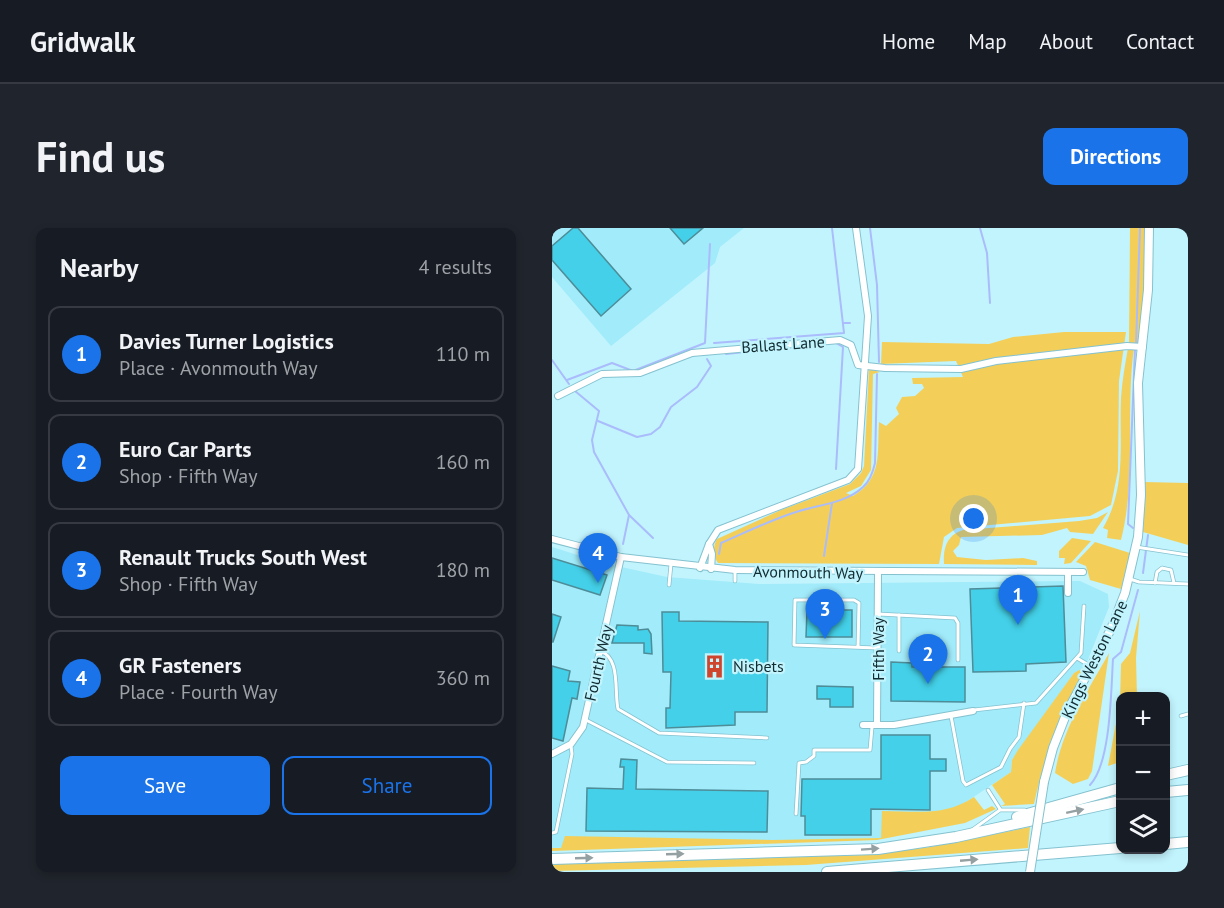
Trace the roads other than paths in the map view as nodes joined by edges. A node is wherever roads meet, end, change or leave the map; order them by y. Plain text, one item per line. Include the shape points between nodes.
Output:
1 (556, 228) edge
2 (856, 228) edge
3 (1149, 228) edge
4 (552, 232) edge
5 (1143, 347) junction
6 (865, 365) junction
7 (558, 396) dead end
8 (552, 539) edge
9 (709, 544) junction
10 (1140, 547) junction
11 (1188, 555) edge
12 (621, 557) junction
13 (671, 564) junction
14 (700, 568) junction
15 (711, 568) junction
16 (735, 570) junction
17 (1083, 572) dead end
18 (878, 573) junction
19 (1068, 573) junction
20 (1130, 579) junction
21 (735, 581) dead end
22 (1155, 583) junction
23 (1174, 584) junction
24 (1188, 584) edge
25 (669, 585) dead end
26 (1068, 593) dead end
27 (1084, 606) dead end
28 (878, 614) junction
29 (899, 615) junction
30 (858, 647) junction
31 (879, 648) junction
32 (600, 651) junction
33 (899, 651) dead end
34 (1077, 658) junction
35 (958, 660) dead end
36 (1091, 667) junction
37 (1023, 703) junction
38 (973, 711) joint
39 (1188, 714) edge
40 (951, 715) junction
41 (1181, 716) dead end
42 (585, 719) junction
43 (863, 725) dead end
44 (875, 725) junction
45 (767, 738) dead end
46 (571, 744) junction
47 (552, 754) edge
48 (754, 763) dead end
49 (1188, 770) edge
50 (1170, 774) edge
51 (1116, 789) edge
52 (988, 790) dead end
53 (1188, 790) edge
54 (1170, 792) edge
55 (1116, 802) edge
56 (1000, 810) junction
57 (1035, 812) junction
58 (796, 814) dead end
59 (971, 831) junction
60 (552, 833) edge
61 (956, 837) junction
62 (1188, 842) edge
63 (1170, 844) edge
64 (1116, 848) edge
65 (552, 859) edge
66 (827, 872) edge
67 (1030, 872) edge

1 - 4 lane
2 - 6 street via 868,316
3 - 5 street, Kings Weston Lane
5 - 6 street via 996,361 961,369
5 - 10 street, Kings Weston Lane via 1138,383
6 - 7 street, Ballast Lane via 858,365 852,345 840,340 724,348 682,356 640,373 602,374
6 - 9 street via 859,461 853,475 725,527 713,535
8 - 12 street, Avonmouth Way
9 - 14 street
9 - 15 street
10 - 11 lane
10 - 20 street, Kings Weston Lane
12 - 13 street, Avonmouth Way
12 - 32 street, Fourth Way
13 - 14 street, Avonmouth Way
13 - 25 lane
14 - 15 street, Avonmouth Way
15 - 16 street, Avonmouth Way
16 - 18 street, Avonmouth Way
16 - 21 lane
17 - 19 street, Avonmouth Way
18 - 19 street, Avonmouth Way
18 - 28 street, Fifth Way
19 - 26 street
20 - 22 lane
20 - 36 street, Kings Weston Lane
22 - 23 lane
22 - 23 lane via 1159,569 1169,568
23 - 24 lane
27 - 34 lane via 1083,649
28 - 29 lane
28 - 31 street, Fifth Way
29 - 33 lane
29 - 35 lane via 956,619
30 - 30 lane via 794,645 795,600 859,603
30 - 31 lane
31 - 44 street, Fifth Way
32 - 42 street, Fourth Way
32 - 45 lane via 613,660 618,709 659,733
34 - 36 lane
34 - 37 lane via 1036,703
36 - 67 street, Kings Weston Lane, bridge via 1053,748
37 - 38 lane
37 - 40 lane via 1019,737 1002,767 966,785
38 - 40 street
39 - 41 lane
40 - 44 street
42 - 46 street, Fourth Way
42 - 48 lane via 667,762
43 - 44 street
44 - 58 lane via 870,750 814,750 814,756 799,763
46 - 47 street
46 - 60 lane via 556,832
49 - 50 highway
51 - 57 highway
52 - 56 lane
53 - 54 highway
61 -> 55 highway
56 - 57 lane
56 - 59 lane
57 - 59 highway
59 - 61 highway
65 -> 61 highway via 838,852
62 - 63 highway
66 -> 64 highway

